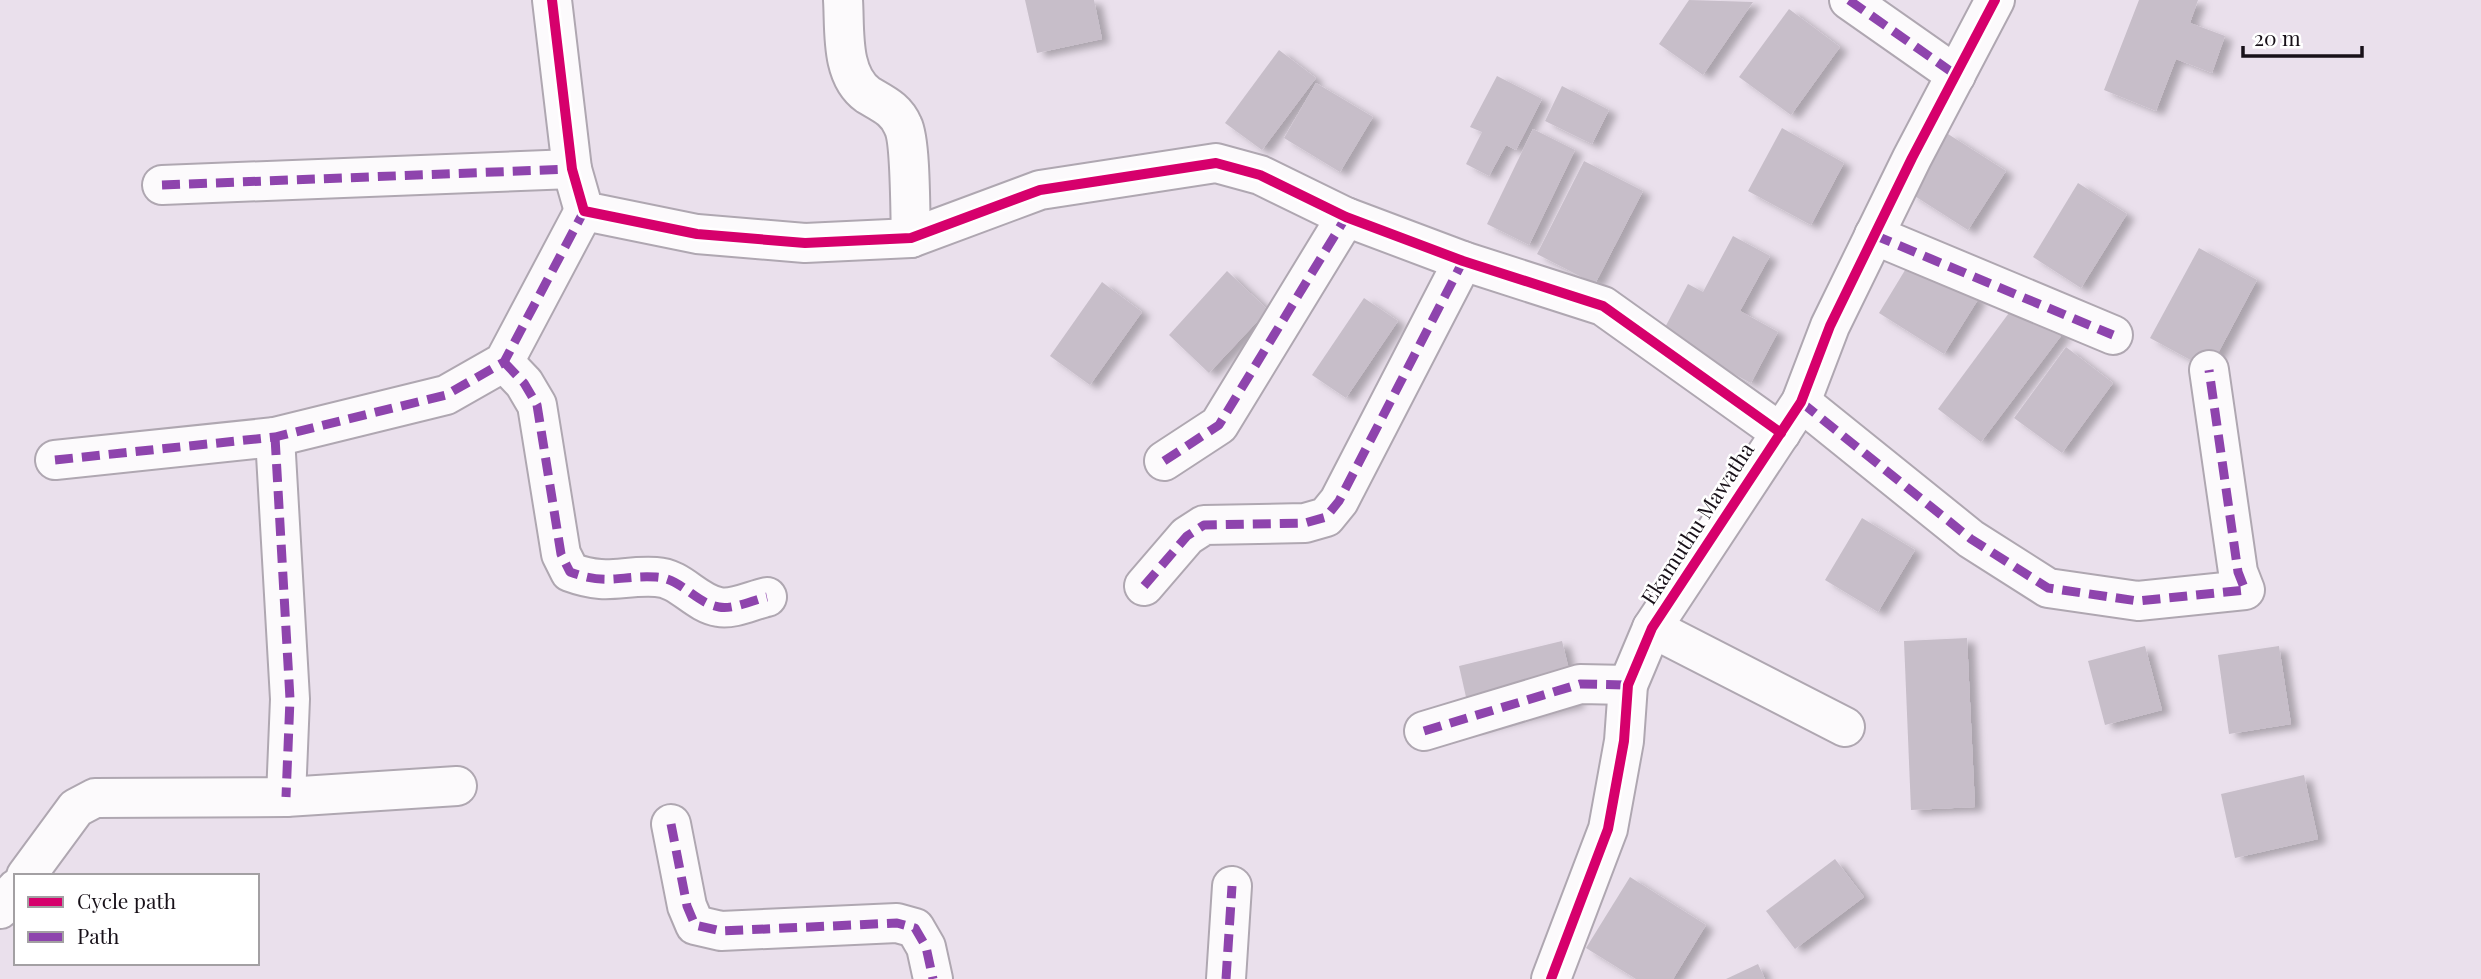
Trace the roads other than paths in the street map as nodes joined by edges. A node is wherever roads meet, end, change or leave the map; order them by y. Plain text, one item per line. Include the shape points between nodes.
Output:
1 (552, 0) edge
2 (843, 0) edge
3 (1849, 0) edge
4 (1994, 0) edge
5 (1956, 75) junction
6 (572, 169) junction
7 (162, 185) dead end
8 (584, 211) junction
9 (1346, 217) junction
10 (1874, 235) junction
11 (911, 238) junction
12 (1463, 261) junction
13 (2113, 335) dead end
14 (504, 362) junction
15 (2209, 370) dead end
16 (1791, 418) junction
17 (275, 437) junction
18 (55, 460) dead end
19 (1164, 461) dead end
20 (1144, 586) dead end
21 (767, 597) dead end
22 (1652, 628) junction
23 (1628, 685) junction
24 (1845, 727) dead end
25 (1423, 731) dead end
26 (457, 786) dead end
27 (286, 797) junction
28 (671, 824) dead end
29 (27, 874) edge
30 (1232, 886) dead end
31 (14, 892) edge
32 (0, 909) edge
33 (933, 979) edge
34 (1226, 979) edge
35 (1551, 979) edge

1 - 6 street
2 - 11 street via 853,78 866,93 891,108 904,128
3 - 5 street
4 - 5 street, Ekamuthu Mawatha
5 - 10 street, Ekamuthu Mawatha
6 - 7 street
6 - 8 street
8 - 11 street via 697,234 805,243
8 - 14 street
9 - 11 street via 1260,176 1216,163 1040,190
9 - 12 street
9 - 19 street via 1219,425
10 - 13 street
10 - 16 street, Ekamuthu Mawatha
12 - 16 street via 1604,306
12 - 20 street via 1339,501 1326,517 1305,523 1204,525 1187,536
14 - 17 street via 446,395
14 - 21 street via 537,405 561,554 570,572 594,581 658,577 722,608
15 - 16 street via 2238,572 2245,590 2138,601 2048,588
16 - 22 street, Ekamuthu Mawatha
17 - 18 street
17 - 27 street via 290,699
22 - 23 street, Ekamuthu Mawatha
22 - 24 street
23 - 25 street via 1580,684
23 - 35 street, Ekamuthu Mawatha via 1624,741 1608,829
26 - 27 street
27 - 29 street via 95,798 76,808
28 - 33 street via 695,925 721,930 897,923 915,928 926,947
30 - 34 street
31 - 32 street

